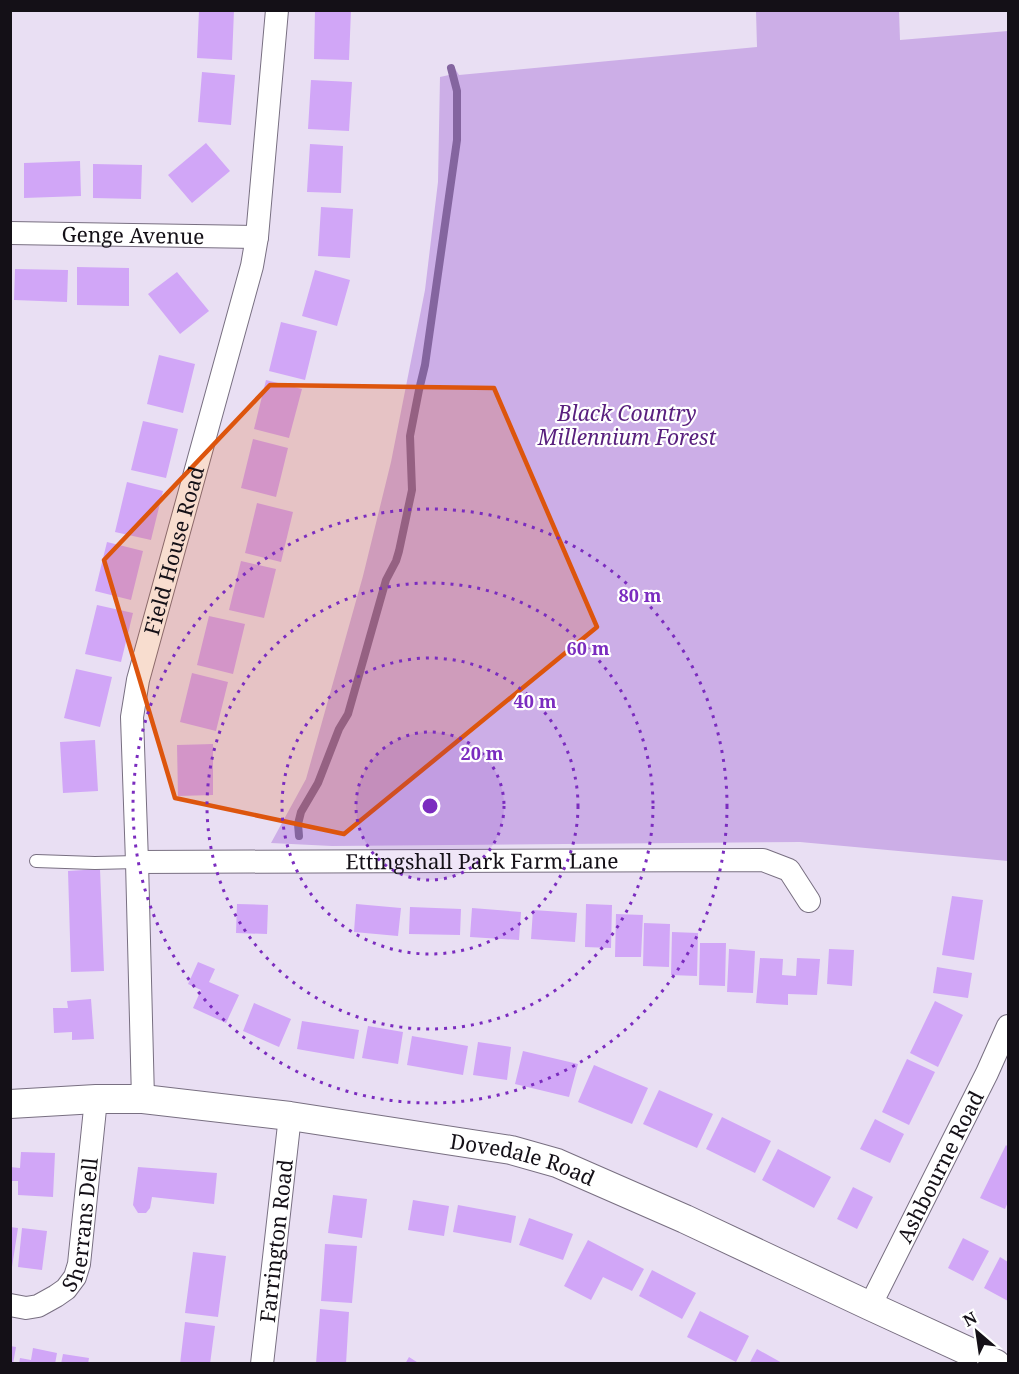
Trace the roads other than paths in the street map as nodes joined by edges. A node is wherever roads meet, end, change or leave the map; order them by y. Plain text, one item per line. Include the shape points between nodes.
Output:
1 (277, 10) edge
2 (10, 233) edge
3 (257, 237) junction
4 (36, 861) dead end
5 (137, 862) junction
6 (809, 901) dead end
7 (1008, 1026) edge
8 (96, 1099) junction
9 (142, 1099) junction
10 (10, 1104) edge
11 (290, 1116) junction
12 (10, 1305) edge
13 (870, 1306) junction
14 (262, 1364) edge
15 (996, 1364) edge

1 - 3 street, Field House Road
2 - 3 street, Genge Avenue
3 - 5 street, Field House Road via 138,680 132,717
4 - 5 lane
5 - 6 street, Ettingshall Park Farm Lane via 763,860 789,870
5 - 9 street, Field House Road
7 - 13 street, Ashbourne Road
8 - 9 street, Dovedale Road
8 - 10 street, Dovedale Road
8 - 12 street, Sherrans Dell via 75,1277 66,1289 38,1306
9 - 11 street, Dovedale Road
11 - 13 street, Dovedale Road via 511,1150 557,1163
11 - 14 street, Farrington Road
13 - 15 street, Dovedale Road

